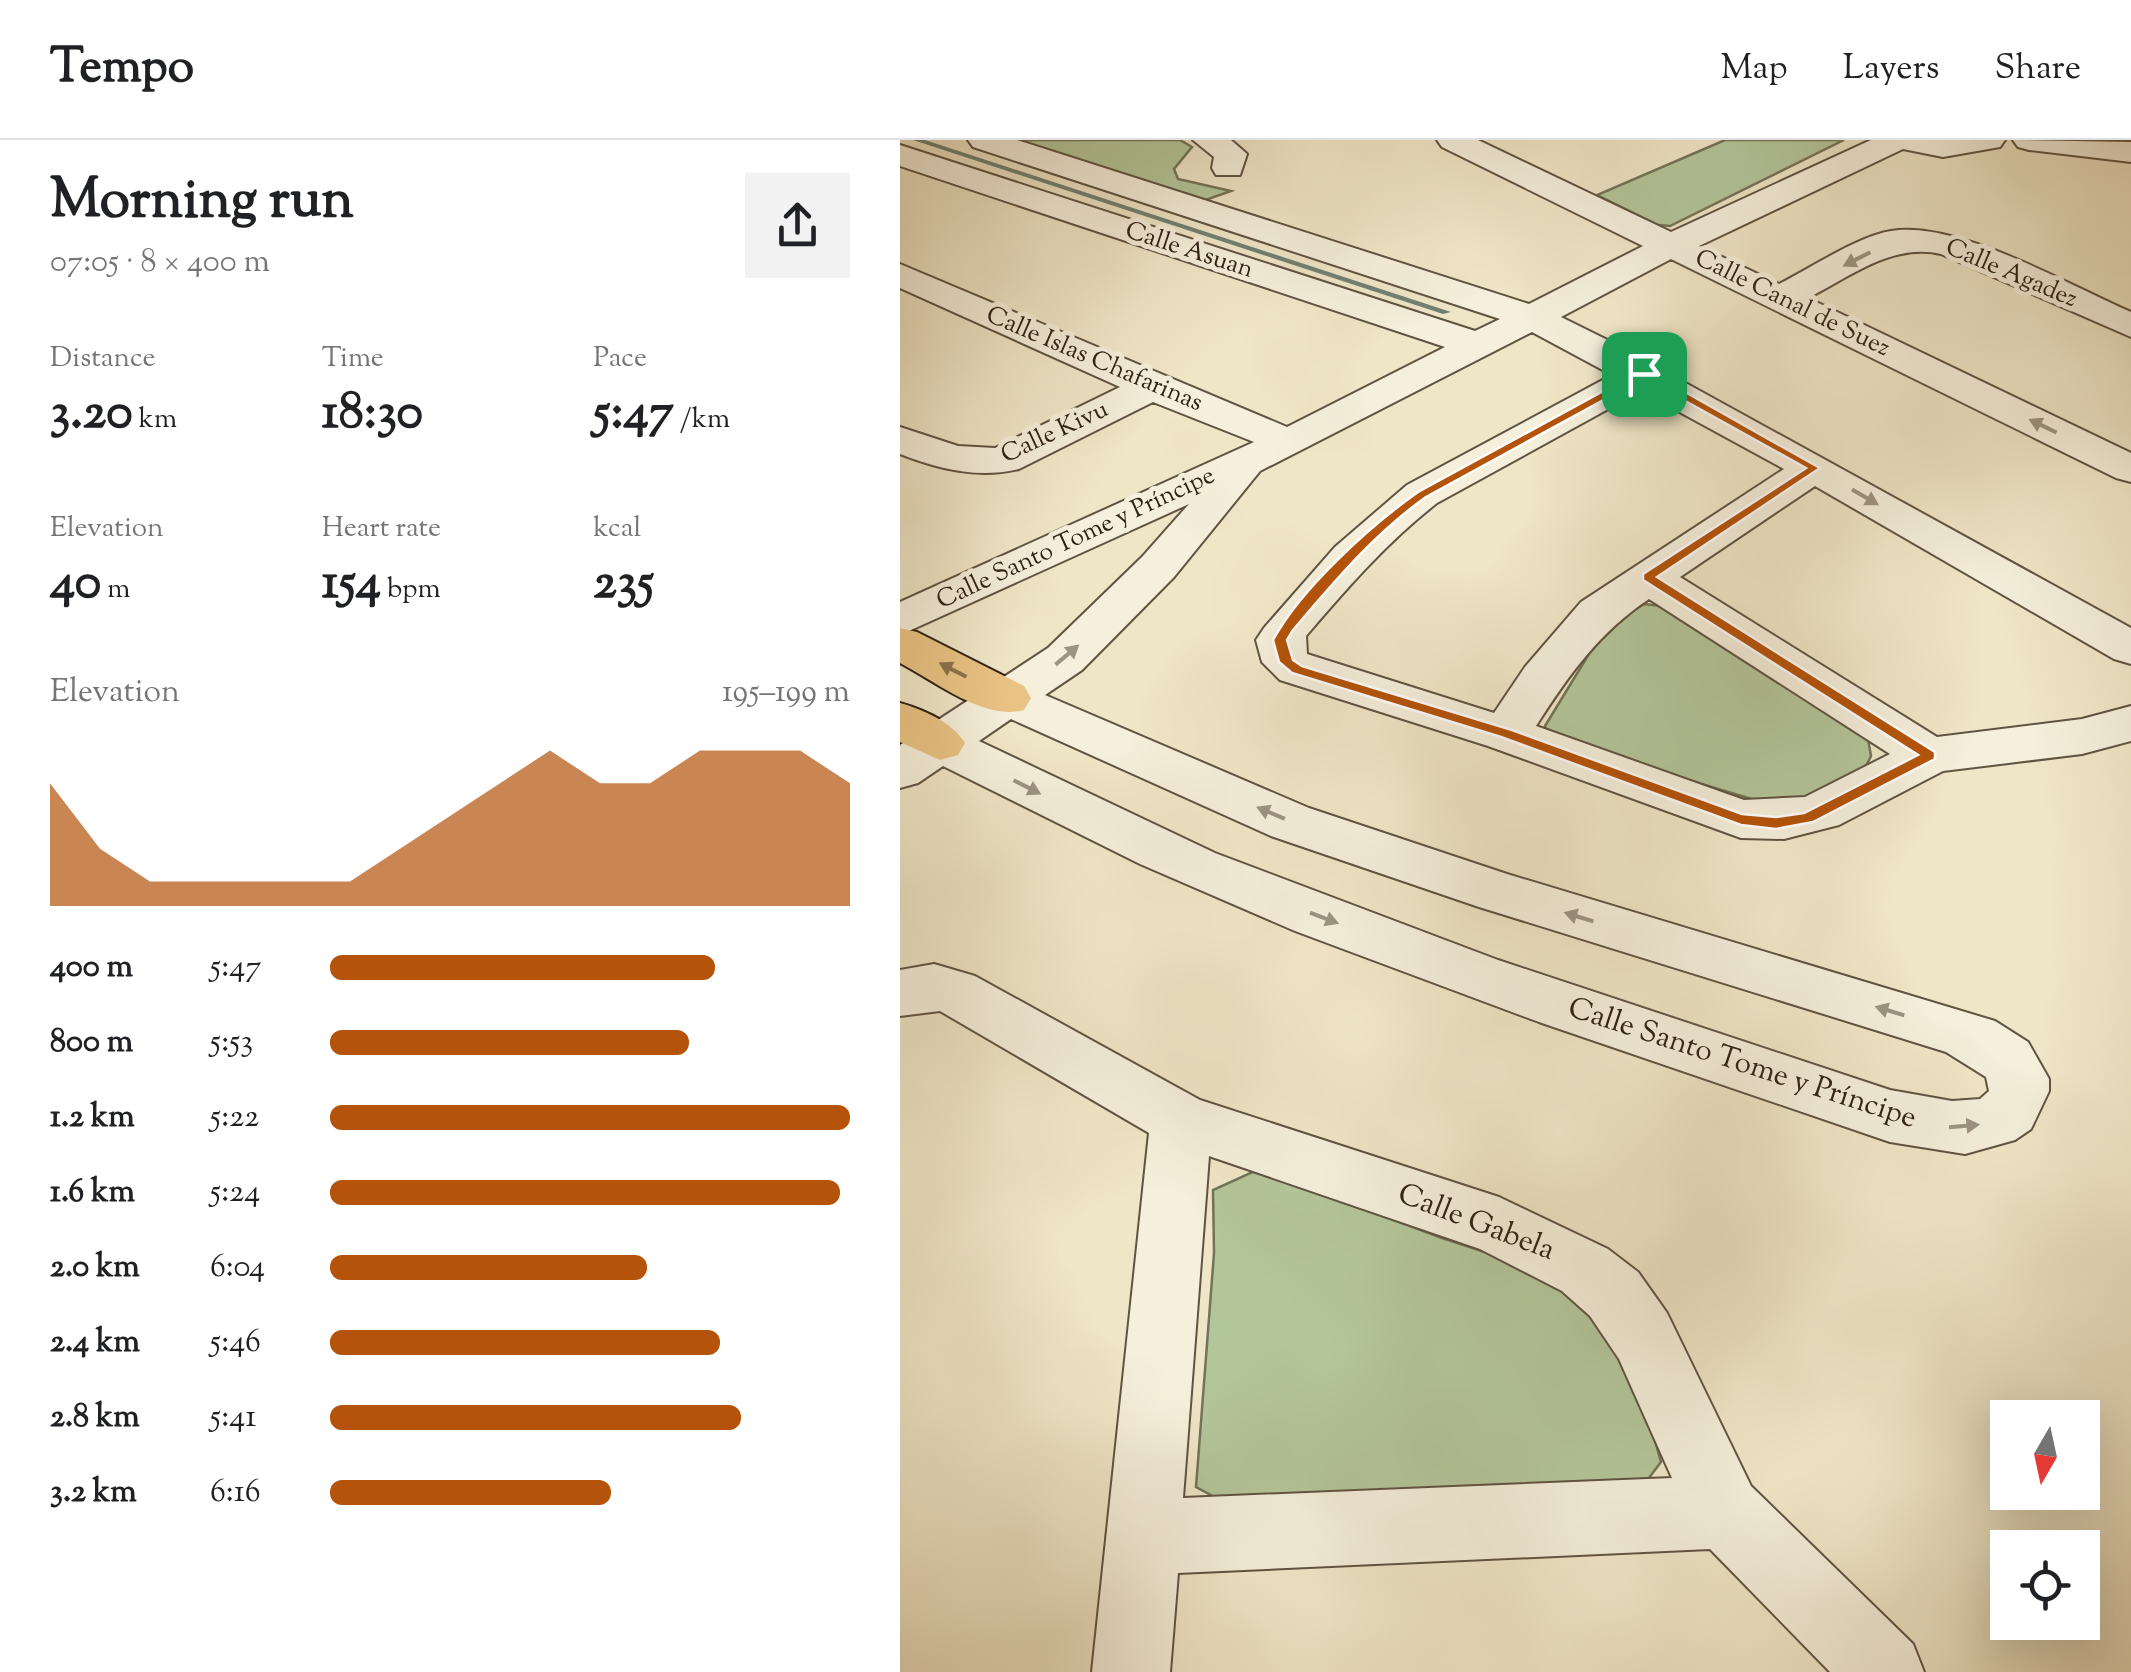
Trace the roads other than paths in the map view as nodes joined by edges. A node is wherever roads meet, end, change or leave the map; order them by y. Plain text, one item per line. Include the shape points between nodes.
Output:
1 (984, 140) edge
2 (1208, 140) edge
3 (1452, 140) edge
4 (1900, 140) edge
5 (1989, 140) edge
6 (2029, 140) edge
7 (2131, 152) edge
8 (900, 155) edge
9 (1228, 168) dead end
10 (1226, 221) junction
11 (1672, 245) junction
12 (1174, 247) junction
13 (900, 275) edge
14 (1781, 298) junction
15 (1533, 317) junction
16 (2131, 326) edge
17 (1478, 345) junction
18 (1644, 374) junction
19 (1152, 387) junction
20 (900, 439) edge
21 (1271, 450) junction
22 (1814, 468) junction
23 (2131, 469) edge
24 (1648, 577) junction
25 (900, 620) edge
26 (900, 643) edge
27 (2131, 648) edge
28 (1007, 698) junction
29 (2131, 722) edge
30 (1506, 734) junction
31 (913, 744) edge
32 (1930, 756) junction
33 (900, 993) edge
34 (1181, 1120) junction
35 (1725, 1512) junction
36 (1144, 1537) junction
37 (1131, 1672) edge
38 (1886, 1672) edge

1 - 10 street, Calle Asuan
2 - 9 street via 1231,154
3 - 11 street, Calle Canal de Suez
4 - 5 street via 1943,147
4 - 11 street, Calle Santo Tome y Príncipe
6 - 7 street
8 - 12 street, Calle Asuan
10 - 12 street
10 - 15 street, Calle Asuan
11 - 14 street, Calle Canal de Suez
11 - 15 street, Calle Santo Tome y Príncipe
12 - 17 street, Calle Asuan
13 - 19 street, Calle Islas Chafarinas
16 -> 14 street, Calle Agadez via 1952,246 1921,239 1892,241
23 -> 14 street, Calle Canal de Suez
15 - 17 street, Calle Santo Tome y Príncipe
15 - 18 street
17 - 21 street, Calle Santo Tome y Príncipe
18 - 22 street
18 - 30 street via 1392,515 1280,640 1286,662 1297,669
19 - 20 street, Calle Kivu via 1004,460 954,461
19 - 21 street, Calle Islas Chafarinas
21 - 25 street, Calle Santo Tome y Príncipe
28 -> 21 street, Calle Santo Tome y Príncipe via 1078,646
22 - 24 street
22 -> 27 street
24 - 30 street via 1597,612
24 - 32 street
28 -> 26 main road
28 - 31 street, Calle Santo Tome y Príncipe
31 -> 28 street, Calle Santo Tome y Príncipe via 1391,945 1890,1116 1948,1128 1992,1123 2010,1112 2019,1095 2011,1062 1963,1033 1290,822
29 - 32 street via 2102,734
30 - 32 street via 1741,819 1776,823 1832,808
33 - 34 street, Calle Gabela via 934,987 955,992
34 - 35 street, Calle Gabela via 1499,1226 1585,1270 1614,1294 1643,1336
34 - 36 street
35 - 36 street
35 - 38 street, Calle Gabela
36 - 37 street

